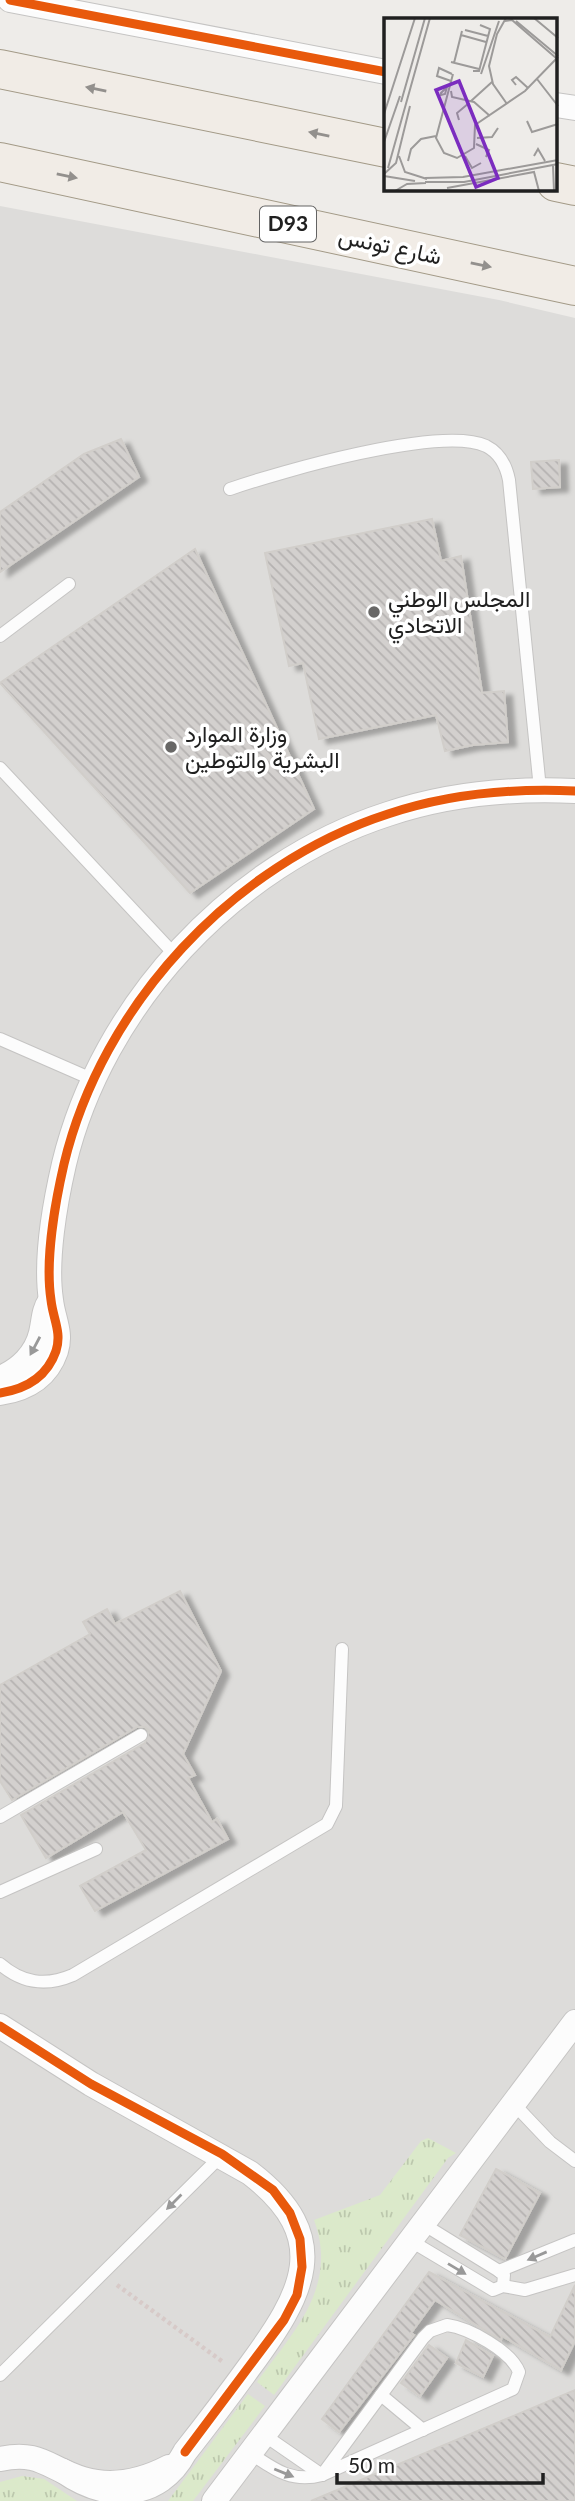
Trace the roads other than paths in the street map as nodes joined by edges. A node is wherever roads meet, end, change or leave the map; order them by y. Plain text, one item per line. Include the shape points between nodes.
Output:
1 (10, 0) edge
2 (71, 6) edge
3 (0, 69) edge
4 (384, 72) edge
5 (384, 148) edge
6 (0, 162) edge
7 (575, 286) edge
8 (230, 489) dead end
9 (69, 584) dead end
10 (0, 636) edge
11 (0, 768) edge
12 (540, 789) junction
13 (575, 791) edge
14 (176, 956) junction
15 (0, 1039) edge
16 (94, 1080) junction
17 (51, 1300) junction
18 (0, 1378) edge
19 (0, 1393) edge
20 (342, 1648) dead end
21 (141, 1735) dead end
22 (0, 1817) edge
23 (96, 1849) dead end
24 (0, 1892) edge
25 (0, 1964) edge
26 (575, 2022) edge
27 (0, 2026) edge
28 (513, 2103) junction
29 (222, 2154) junction
30 (575, 2161) edge
31 (417, 2233) junction
32 (575, 2240) edge
33 (499, 2271) junction
34 (575, 2275) edge
35 (503, 2286) junction
36 (0, 2375) edge
37 (381, 2396) junction
38 (423, 2430) junction
39 (257, 2444) junction
40 (0, 2459) edge
41 (322, 2475) junction
42 (214, 2501) edge

1 - 2 street
2 - 4 street
5 -> 3 main road
6 -> 7 main road, شارع تونس / D93
8 - 12 lane via 306,465 409,446 475,442 498,455 509,480
9 - 10 lane
11 - 14 lane
12 - 13 street
12 - 14 street via 437,800 339,832 293,856 251,886
14 - 16 street via 137,1005
15 - 16 lane
16 - 17 street via 64,1163 52,1243
17 -> 18 street via 36,1348 18,1368
17 - 19 street via 59,1335 51,1362 32,1383
20 - 25 lane via 336,1807 327,1824 73,1975 35,1983
21 - 22 lane
23 - 24 lane
26 - 28 street
27 - 29 street via 90,2084
28 - 30 lane
28 - 31 street
29 -> 36 lane
29 - 40 street via 273,2190 290,2213 300,2239 302,2267 297,2295 284,2320 185,2452 176,2472 161,2488 141,2498 119,2501 97,2497 78,2487 63,2471 32,2456
31 - 33 lane
31 -> 35 lane via 493,2290
31 - 39 street
32 -> 33 lane
33 - 35 lane via 504,2275
34 - 35 lane via 525,2290
37 - 38 lane
37 - 38 lane via 423,2338 438,2327 456,2326 516,2363 519,2372 513,2389
37 - 41 lane
38 - 41 lane
39 - 41 lane
39 -> 41 lane via 288,2476
39 - 42 street

